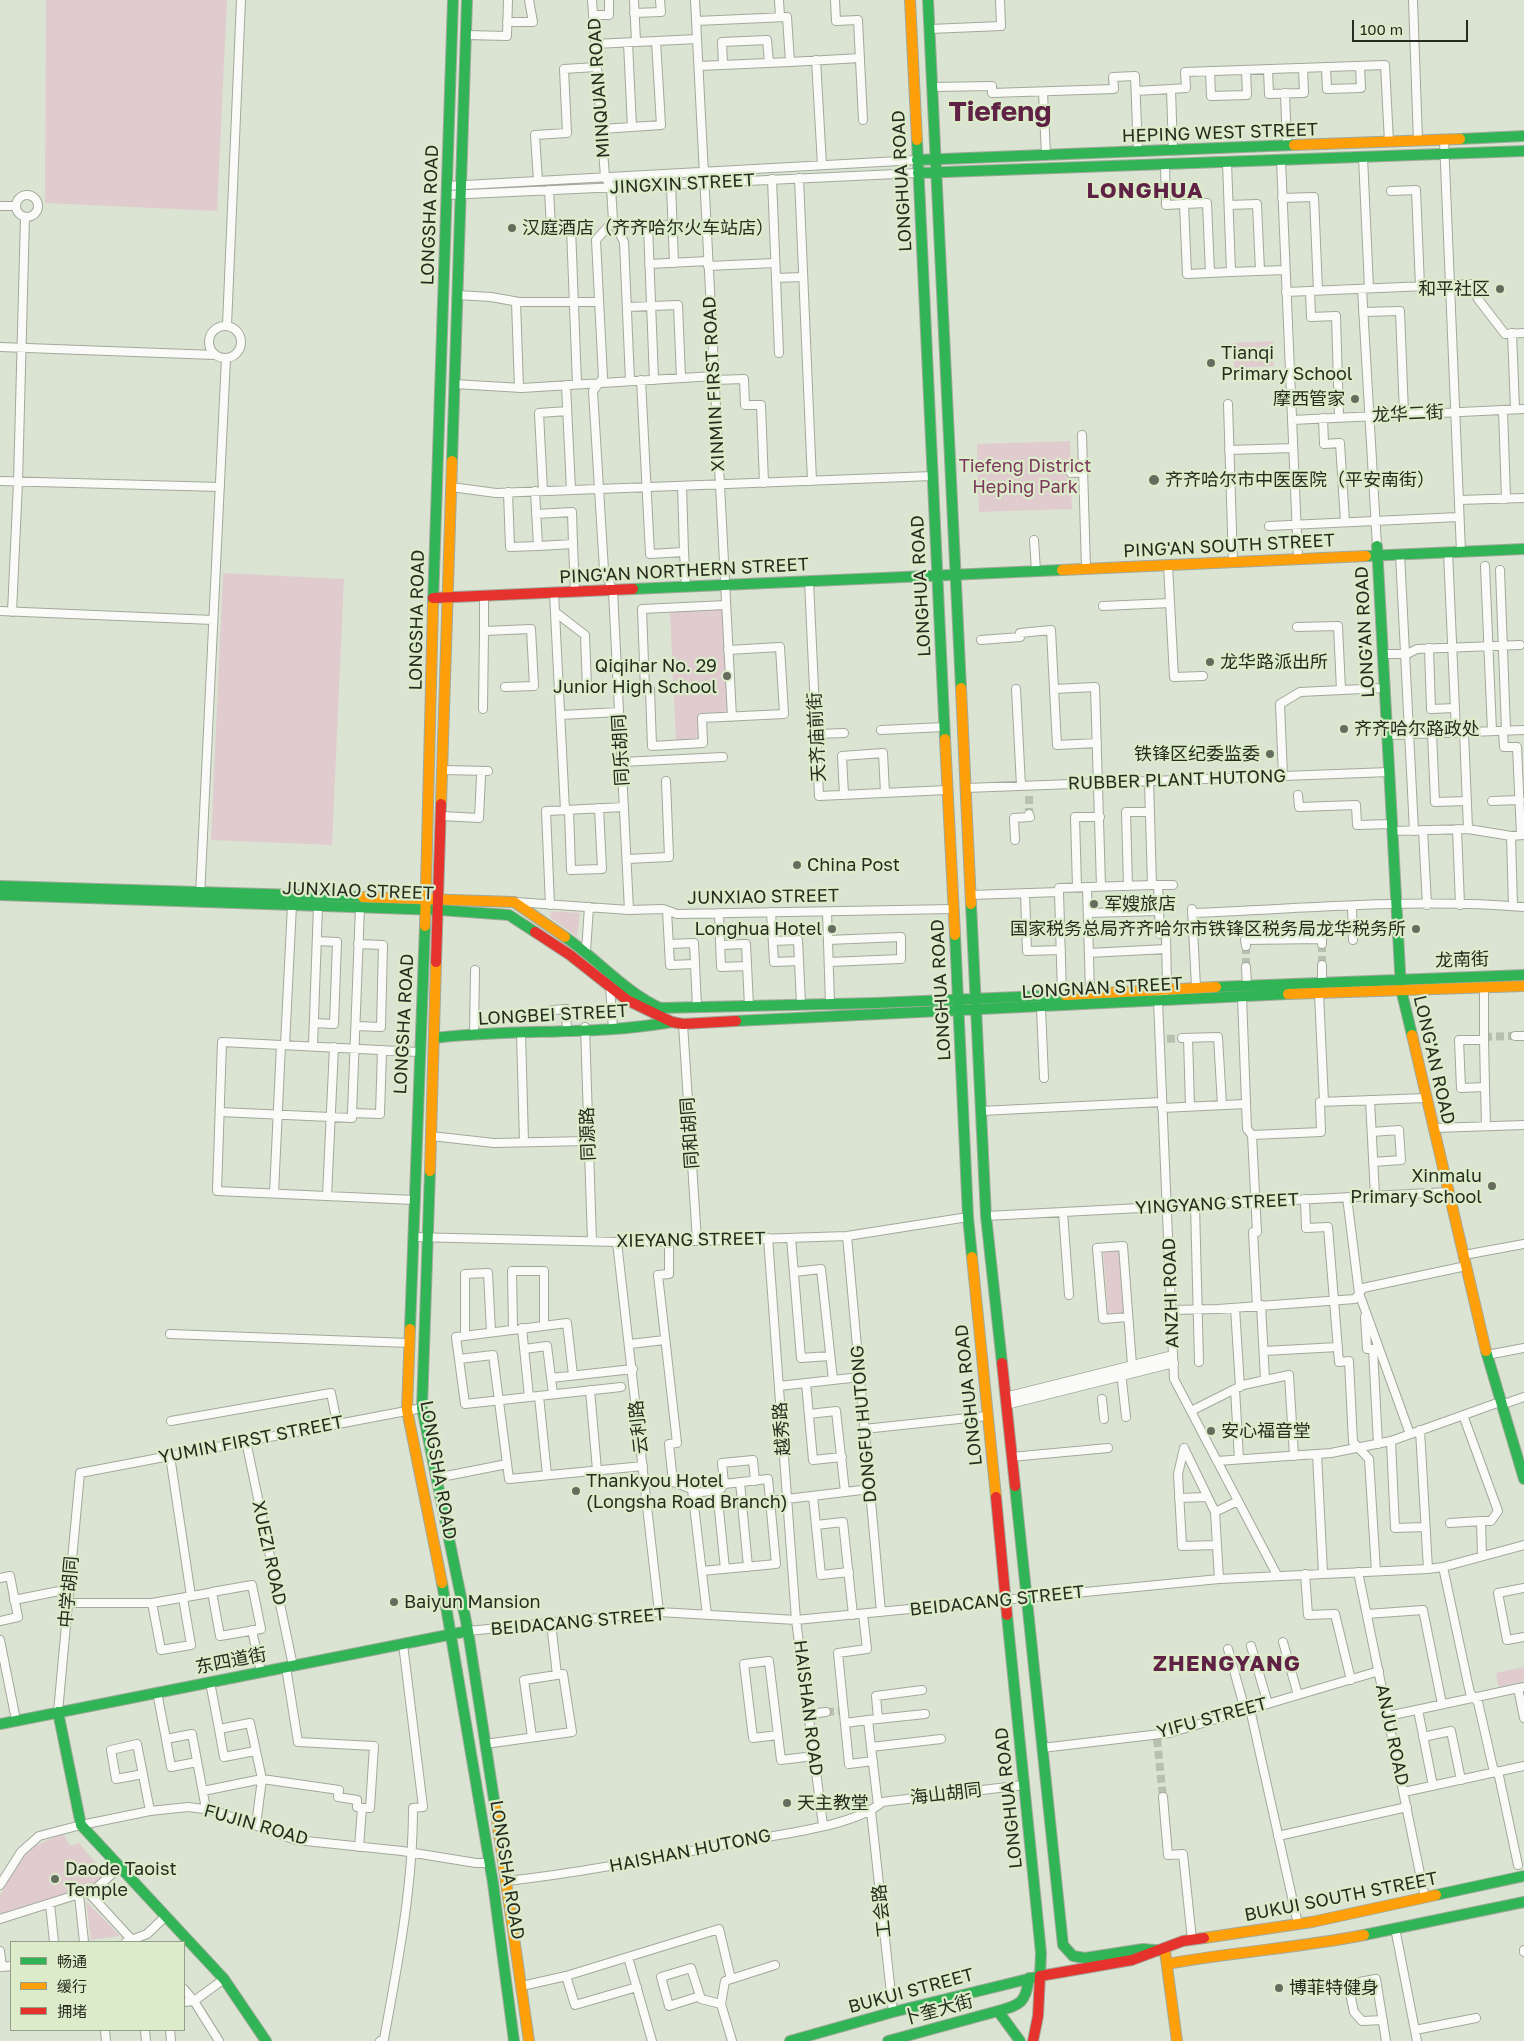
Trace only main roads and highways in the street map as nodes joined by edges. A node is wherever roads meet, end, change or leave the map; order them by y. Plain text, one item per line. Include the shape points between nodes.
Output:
1 (453, 0) edge
2 (467, 0) edge
3 (910, 0) edge
4 (928, 0) edge
5 (1524, 136) edge
6 (1524, 151) edge
7 (936, 158) junction
8 (917, 160) junction
9 (918, 173) junction
10 (936, 173) junction
11 (1524, 549) edge
12 (1377, 551) junction
13 (956, 574) junction
14 (936, 575) junction
15 (433, 598) junction
16 (448, 598) junction
17 (0, 886) edge
18 (0, 895) edge
19 (200, 897) junction
20 (426, 904) junction
21 (440, 905) junction
22 (1524, 975) edge
23 (1400, 978) junction
24 (1524, 986) edge
25 (1401, 989) junction
26 (633, 990) joint
27 (976, 999) junction
28 (957, 1000) junction
29 (976, 1011) junction
30 (958, 1012) junction
31 (669, 1021) junction
32 (682, 1024) joint
33 (435, 1038) junction
34 (1524, 1480) edge
35 (468, 1631) junction
36 (452, 1634) junction
37 (58, 1712) junction
38 (0, 1724) edge
39 (1524, 1876) edge
40 (1524, 1902) edge
41 (1165, 1951) junction
42 (1167, 1964) junction
43 (1040, 1976) junction
44 (1029, 1978) junction
45 (998, 2011) junction
46 (266, 2041) edge
47 (514, 2041) edge
48 (529, 2041) edge
49 (790, 2041) edge
50 (888, 2041) edge
51 (1020, 2041) edge
52 (1033, 2041) edge
53 (1178, 2041) edge

1 - 15 main road, LONGSHA ROAD
2 - 16 main road, LONGSHA ROAD
3 - 8 main road, LONGHUA ROAD
4 - 7 main road, LONGHUA ROAD
5 - 7 main road, HEPING WEST STREET
6 - 10 main road, HEPING WEST STREET
7 - 8 main road, HEPING WEST STREET
7 - 10 main road, LONGHUA ROAD
8 - 9 main road, LONGHUA ROAD
9 - 10 main road, HEPING WEST STREET
9 - 14 main road, LONGHUA ROAD
10 - 13 main road, LONGHUA ROAD
11 - 12 main road, PING'AN SOUTH STREET via 1400,554
12 - 13 main road, PING'AN SOUTH STREET via 1298,559
12 - 23 main road, LONG'AN ROAD
13 - 14 main road, PING'AN SOUTH STREET
13 - 27 main road, LONGHUA ROAD
14 - 16 main road, PING'AN NORTHERN STREET
14 - 28 main road, LONGHUA ROAD
15 - 16 main road, PING'AN NORTHERN STREET
15 - 20 main road, LONGSHA ROAD
16 - 21 main road, LONGSHA ROAD
17 - 19 main road, JUNXIAO STREET
18 - 19 main road, JUNXIAO STREET
19 - 20 main road, JUNXIAO STREET
19 - 20 main road, JUNXIAO STREET via 318,906
20 - 21 main road, JUNXIAO STREET
20 - 36 main road, LONGSHA ROAD via 407,1410
21 - 26 main road, JUNXIAO STREET via 514,902 586,951
21 - 31 main road, JUNXIAO STREET via 510,915 570,955 627,1000
21 - 33 main road, LONGSHA ROAD
22 - 23 main road, 龙南街
23 - 25 main road, LONG'AN ROAD
23 - 27 main road, LONGNAN STREET
24 - 25 main road, LONGNAN STREET
25 - 29 main road, LONGNAN STREET
25 - 34 main road, LONG'AN ROAD via 1487,1356
26 - 28 main road, LONGNAN STREET via 660,1008
27 - 28 main road, LONGNAN STREET
27 - 29 main road, LONGHUA ROAD
28 - 30 main road, LONGHUA ROAD
29 - 30 main road, LONGNAN STREET
29 - 41 main road, LONGHUA ROAD via 986,1216 1063,1945 1073,1956 1085,1958 1143,1950
30 - 32 main road, LONGNAN STREET
30 - 43 main road, LONGHUA ROAD via 968,1217 1041,1953
31 - 32 main road, JUNXIAO STREET
31 - 33 main road, LONGBEI STREET via 566,1032
33 - 35 main road, LONGSHA ROAD via 422,1408
35 - 36 main road, 东四道街
35 - 48 main road, LONGSHA ROAD
36 - 37 main road, 东四道街
36 - 47 main road, LONGSHA ROAD via 490,1863
37 - 38 main road, 东四道街
37 - 46 main road via 82,1825 224,1979
39 - 41 main road, BUKUI SOUTH STREET via 1298,1924 1192,1940
40 - 42 main road, BUKUI SOUTH STREET via 1329,1942
41 - 42 main road
41 - 43 main road
42 - 53 main road
43 - 44 main road, BUKUI STREET
43 - 52 main road, LONGHUA ROAD
44 - 45 main road, 卜奎大街 via 1026,1998 1021,2004
44 - 49 main road, BUKUI STREET
45 - 50 main road, 卜奎大街
45 - 51 main road, 卜奎大街

